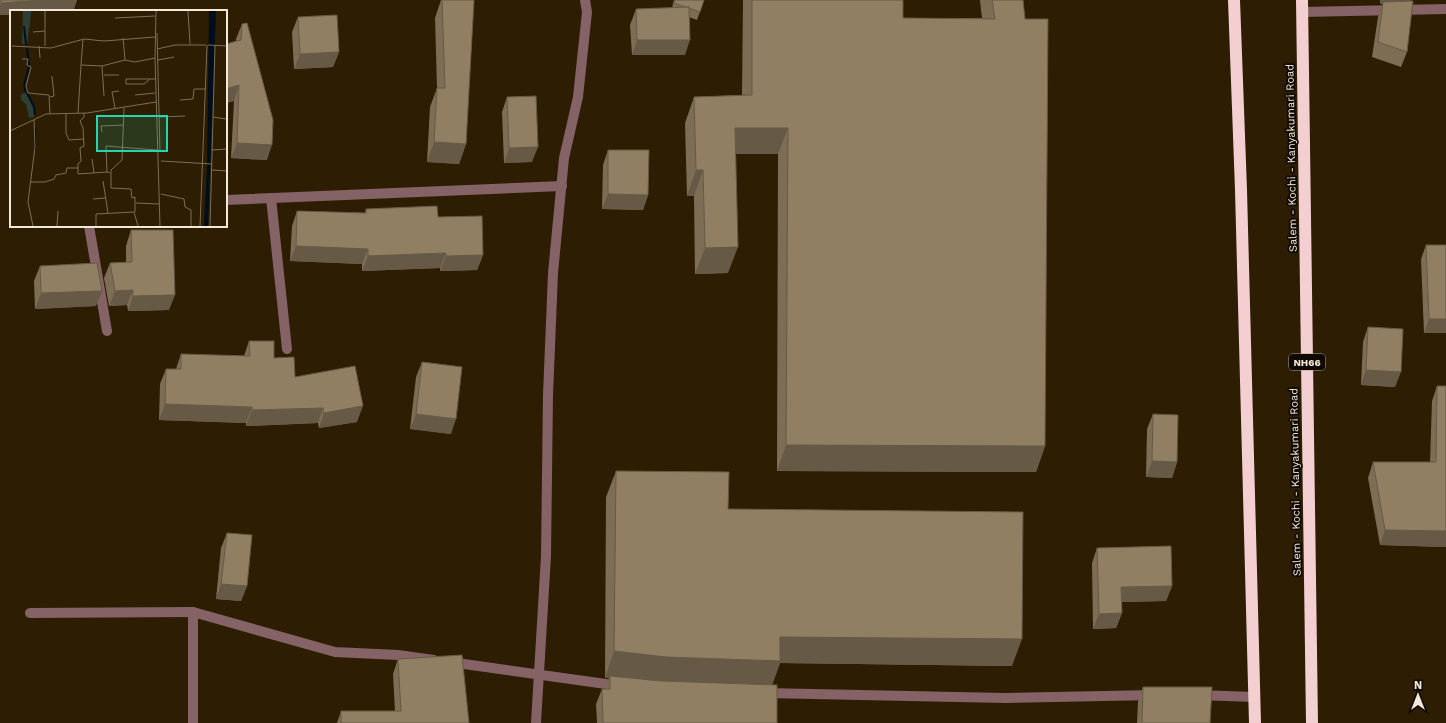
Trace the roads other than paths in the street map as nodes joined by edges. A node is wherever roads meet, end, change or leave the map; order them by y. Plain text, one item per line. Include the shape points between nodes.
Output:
1 (585, 0) edge
2 (1234, 0) edge
3 (1302, 6) edge
4 (1446, 9) edge
5 (562, 186) junction
6 (271, 198) junction
7 (227, 200) edge
8 (89, 227) edge
9 (107, 331) dead end
10 (287, 349) dead end
11 (192, 612) junction
12 (30, 613) dead end
13 (539, 674) junction
14 (627, 686) edge
15 (757, 693) edge
16 (1162, 695) edge
17 (1185, 695) edge
18 (1254, 697) junction
19 (193, 723) edge
20 (536, 723) edge
21 (1255, 723) edge
22 (1312, 723) edge

1 - 5 street via 587,12 578,97 564,158
2 - 18 highway
3 - 4 street
3 - 22 highway, Salem - Kochi - Kanyakumari Road / NH66
5 - 6 street
5 - 13 street via 552,296 546,556
6 - 7 street
6 - 10 street
8 - 9 street
11 - 12 street
11 - 13 street via 335,652 398,655
11 - 19 street
13 - 14 street
13 - 20 street
15 - 16 street via 1005,698
17 - 18 street
18 - 21 highway

